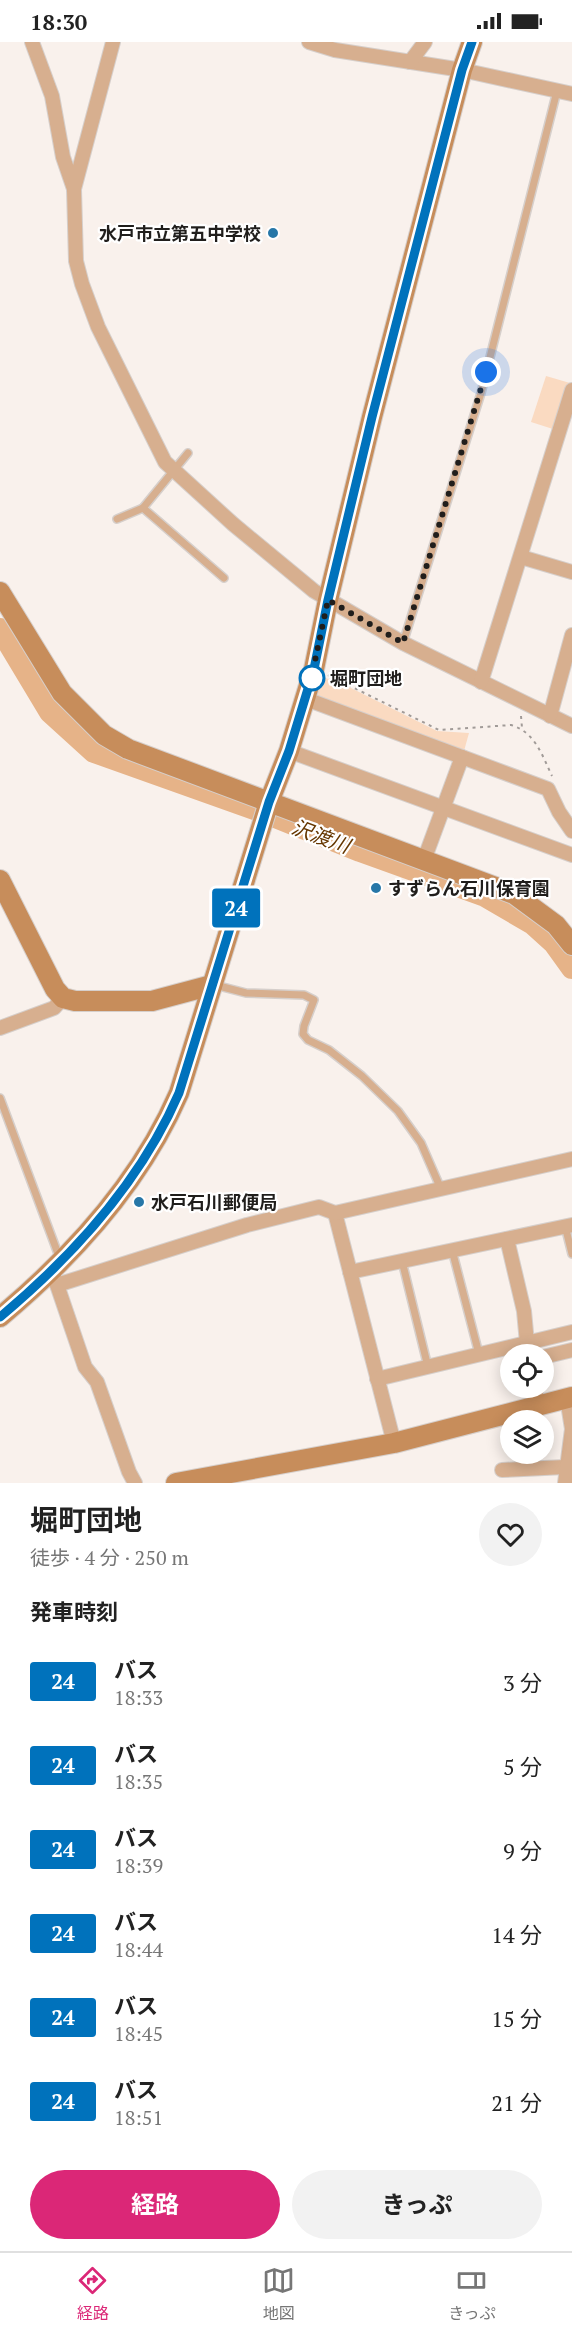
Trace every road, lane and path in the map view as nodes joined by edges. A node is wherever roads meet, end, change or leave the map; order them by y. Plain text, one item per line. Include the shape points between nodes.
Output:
1 (32, 42) edge
2 (113, 42) edge
3 (309, 42) edge
4 (425, 42) edge
5 (472, 42) edge
6 (410, 62) junction
7 (462, 70) junction
8 (557, 91) junction
9 (572, 94) edge
10 (74, 189) junction
11 (572, 390) edge
12 (569, 416) edge
13 (188, 453) dead end
14 (174, 470) junction
15 (143, 508) junction
16 (117, 519) dead end
17 (521, 557) junction
18 (572, 572) edge
19 (224, 578) dead end
20 (0, 592) edge
21 (328, 600) junction
22 (572, 635) edge
23 (403, 643) junction
24 (314, 669) junction
25 (481, 682) junction
26 (306, 699) junction
27 (550, 716) junction
28 (572, 726) edge
29 (289, 751) junction
30 (462, 757) junction
31 (548, 789) junction
32 (443, 808) junction
33 (266, 812) junction
34 (572, 831) edge
35 (572, 855) edge
36 (424, 860) junction
37 (0, 880) edge
38 (5, 903) edge
39 (571, 940) edge
40 (212, 985) junction
41 (63, 998) junction
42 (0, 1028) edge
43 (0, 1098) edge
44 (572, 1159) edge
45 (441, 1189) junction
46 (335, 1213) junction
47 (568, 1226) edge
48 (507, 1239) junction
49 (452, 1250) junction
50 (572, 1254) edge
51 (402, 1261) junction
52 (57, 1272) junction
53 (350, 1272) junction
54 (0, 1317) edge
55 (572, 1332) edge
56 (525, 1344) edge
57 (537, 1344) edge
58 (478, 1350) dead end
59 (572, 1350) edge
60 (500, 1353) edge
61 (554, 1354) edge
62 (428, 1366) junction
63 (377, 1378) junction
64 (554, 1397) edge
65 (569, 1397) edge
66 (530, 1398) edge
67 (394, 1443) junction
68 (565, 1467) junction
69 (502, 1470) dead end
70 (135, 1483) edge
71 (176, 1483) edge
72 (565, 1483) edge

1 - 10 street via 52,96 63,157
2 - 10 street
3 - 6 street
4 - 6 street
5 - 7 street
6 - 7 street
7 - 8 street
7 - 21 street
8 - 9 street
8 - 23 lane via 481,393
10 - 14 street via 76,261 82,284 116,367 165,462
11 - 12 street
12 - 17 street
13 - 14 lane
14 - 15 lane
14 - 21 street via 233,524
15 - 16 lane
15 - 19 lane
17 - 18 street
17 - 25 street
20 - 33 street via 62,693 104,735
21 - 23 street
21 - 24 street
22 - 27 street
23 - 25 street
24 - 26 street
24 - 31 path via 439,730 511,725 522,728 538,747 555,782
25 - 27 street
26 - 29 street
26 - 30 street
27 - 28 street
29 - 32 street
29 - 33 street
30 - 31 street
30 - 32 street
31 - 34 street
32 - 35 street
32 - 36 street
33 - 36 street
33 - 40 street
36 - 39 street via 514,894
37 - 38 street
38 - 41 street
40 - 41 street via 152,1001 87,1002
40 - 45 lane via 314,1000 303,1034 362,1076 398,1111 421,1143
40 - 52 street via 179,1093 159,1135 131,1178
41 - 42 street via 54,1008
43 - 52 lane
44 - 45 street
45 - 46 street
46 - 52 street via 319,1207
46 - 53 street
47 - 48 street
47 - 50 lane
48 - 49 street
48 - 56 street via 524,1311
49 - 51 street
49 - 58 lane
51 - 53 street
51 - 62 lane
52 - 54 street
52 - 70 street via 85,1367 97,1382
53 - 63 street
55 - 57 street
59 - 61 street
60 - 62 street
62 - 63 street
63 - 67 street
64 - 65 street
65 - 68 street via 572,1429
66 - 67 street
67 - 71 street
68 - 69 street
68 - 72 street

